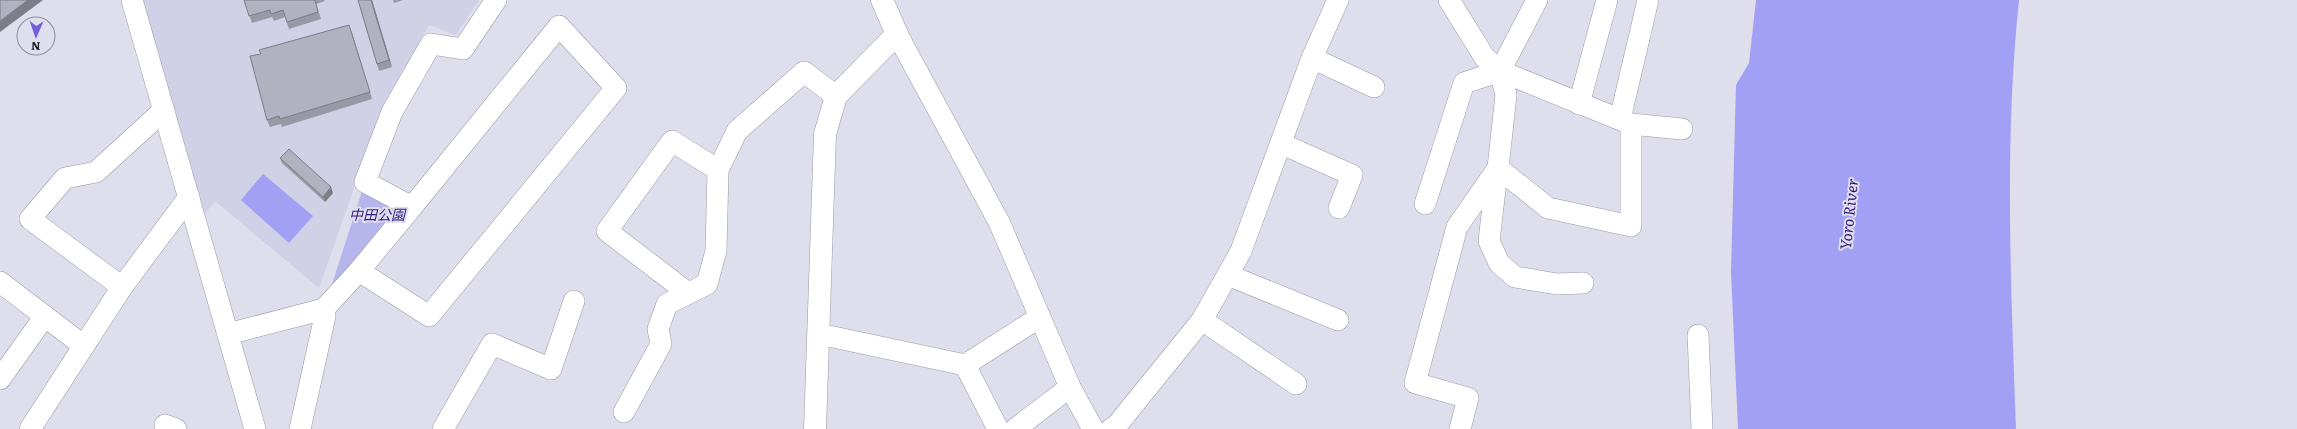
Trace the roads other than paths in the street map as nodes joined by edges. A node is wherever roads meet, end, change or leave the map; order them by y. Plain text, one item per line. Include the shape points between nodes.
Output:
1 (132, 0) edge
2 (496, 0) edge
3 (882, 0) edge
4 (1338, 0) edge
5 (1449, 0) edge
6 (1537, 0) edge
7 (1607, 0) edge
8 (1648, 0) edge
9 (897, 34) junction
10 (1312, 58) junction
11 (1500, 72) junction
12 (1374, 87) dead end
13 (836, 96) junction
14 (1579, 104) junction
15 (164, 110) junction
16 (1625, 122) junction
17 (1682, 129) dead end
18 (1282, 144) junction
19 (1498, 168) junction
20 (718, 170) junction
21 (189, 197) junction
22 (1425, 204) dead end
23 (412, 207) junction
24 (1339, 208) dead end
25 (359, 272) junction
26 (1228, 275) junction
27 (0, 282) edge
28 (1583, 283) dead end
29 (122, 287) junction
30 (688, 293) junction
31 (574, 301) dead end
32 (324, 309) junction
33 (45, 316) junction
34 (1040, 317) junction
35 (1202, 320) junction
36 (1338, 320) dead end
37 (228, 334) junction
38 (818, 334) junction
39 (1698, 335) dead end
40 (84, 346) junction
41 (965, 365) junction
42 (0, 379) edge
43 (1296, 384) dead end
44 (1070, 387) junction
45 (624, 412) dead end
46 (1120, 428) edge
47 (30, 429) edge
48 (255, 429) edge
49 (300, 429) edge
50 (443, 429) edge
51 (816, 429) edge
52 (998, 429) edge
53 (1015, 429) edge
54 (1093, 429) edge
55 (1460, 429) edge
56 (1702, 429) edge

1 - 15 street
2 - 23 street via 463,49 431,44 392,112 365,182
3 - 9 street
4 - 10 street
5 - 11 street via 1485,58
6 - 11 street
7 - 14 street
8 - 16 street
9 - 13 street
9 - 34 street via 999,222
10 - 12 street
10 - 18 street
11 - 14 street
11 - 19 street via 1506,95
11 - 22 street via 1464,83
13 - 20 street via 804,72 737,132
13 - 38 street via 825,134
14 - 16 street
15 - 21 street
15 - 29 street via 96,172 65,178 30,219
16 - 17 street
16 - 19 street via 1631,226 1548,208
18 - 24 street via 1352,176
18 - 26 street via 1241,251
19 - 28 street via 1489,242 1499,262 1516,277 1557,284
19 - 55 street via 1458,227 1415,383 1468,398
20 - 30 street via 716,251 707,284
20 - 30 street via 672,141 607,231
21 - 29 street
21 - 37 street
23 - 25 street
23 - 25 street via 559,26 616,88 429,316
25 - 32 street
26 - 35 street
26 - 36 street
27 - 33 street
29 - 40 street
30 - 45 street via 666,304 658,329 662,344
31 - 50 street via 551,369 492,344
32 - 37 street
32 - 49 street via 325,316
33 - 40 street
33 - 42 street
34 - 41 street
34 - 44 street
35 - 43 street
35 - 46 street
37 - 48 street
38 - 41 street
38 - 51 street
39 - 56 street
40 - 47 street
41 - 52 street
44 - 53 street
44 - 54 street

